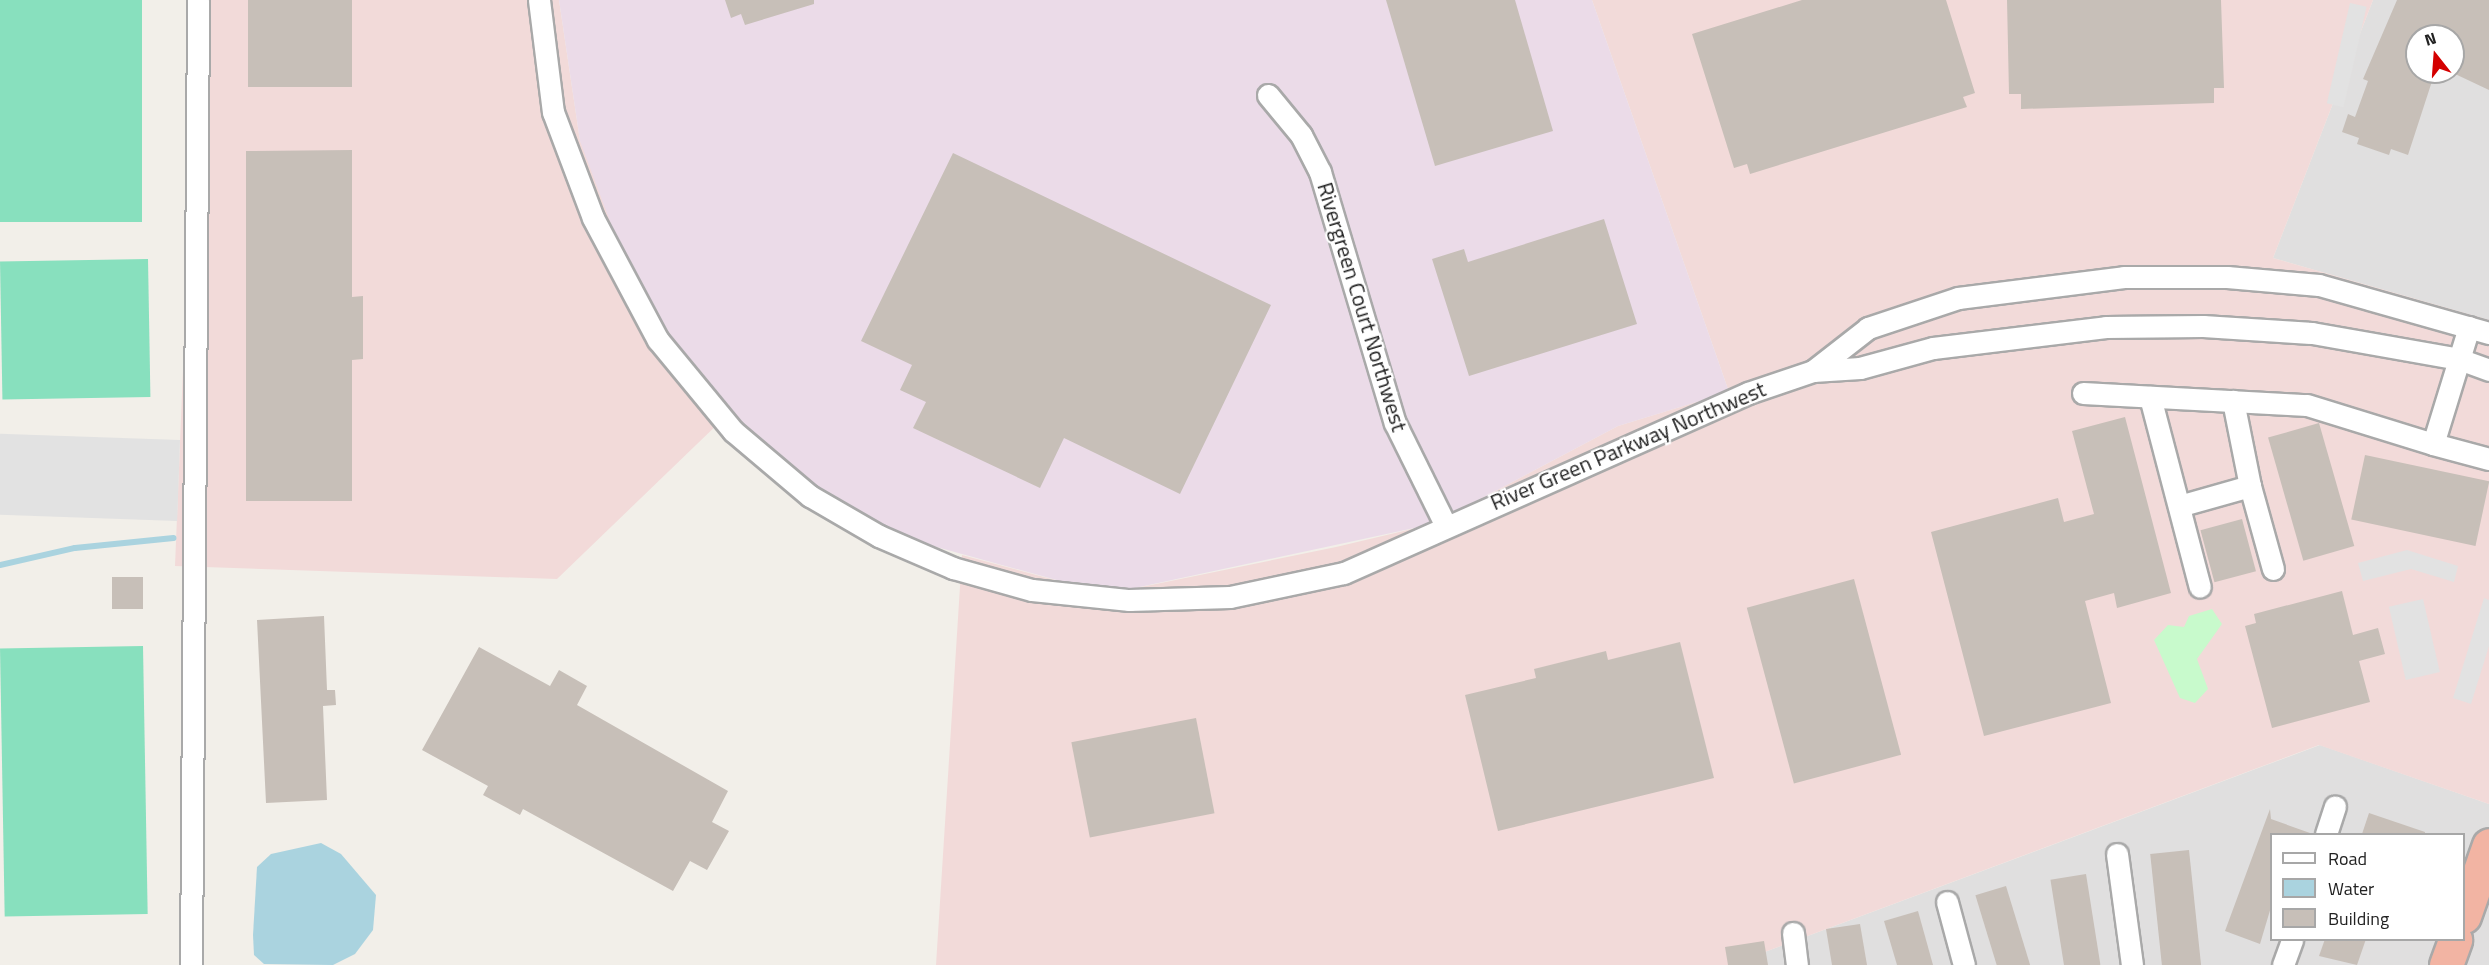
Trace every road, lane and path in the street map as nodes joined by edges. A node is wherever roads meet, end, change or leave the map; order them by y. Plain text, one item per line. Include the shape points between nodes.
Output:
1 (198, 0) edge
2 (539, 0) edge
3 (1268, 95) dead end
4 (2479, 330) edge
5 (2459, 359) junction
6 (2489, 370) edge
7 (1813, 371) junction
8 (2083, 393) dead end
9 (2150, 397) junction
10 (2233, 401) junction
11 (2433, 444) junction
12 (2489, 459) edge
13 (2250, 486) junction
14 (2179, 506) junction
15 (1445, 524) junction
16 (2273, 569) dead end
17 (2200, 587) dead end
18 (2336, 806) dead end
19 (2326, 833) edge
20 (2489, 845) edge
21 (2117, 854) dead end
22 (1947, 902) dead end
23 (2465, 911) edge
24 (1793, 933) dead end
25 (2291, 941) edge
26 (2454, 941) edge
27 (191, 965) edge
28 (1797, 965) edge
29 (1964, 965) edge
30 (2132, 965) edge
31 (2283, 965) edge
32 (2446, 965) edge

1 - 27 street
2 - 15 street, River Green Parkway Northwest via 553,112 593,218 658,340 733,430 810,496 879,536 953,568 1032,590 1129,600 1230,597 1344,573
3 - 15 street, Rivergreen Court Northwest via 1301,135 1320,172 1395,423
4 - 5 street
4 - 7 street, River Green Parkway Northwest via 2319,285 2227,277 2124,277 1958,298 1868,328
5 - 6 street, River Green Parkway Northwest
5 - 7 street, River Green Parkway Northwest via 2312,333 2127,327 1933,348 1860,368
5 - 11 street
7 - 15 street, River Green Parkway Northwest
8 - 9 street
9 - 10 street
9 - 14 street
10 - 11 street via 2307,405
10 - 13 street
11 - 12 street
13 - 14 street
13 - 16 street
14 - 17 street
18 - 19 street
20 - 23 highway
21 - 30 street
22 - 29 street
24 - 28 street
25 - 31 street
26 - 32 highway

